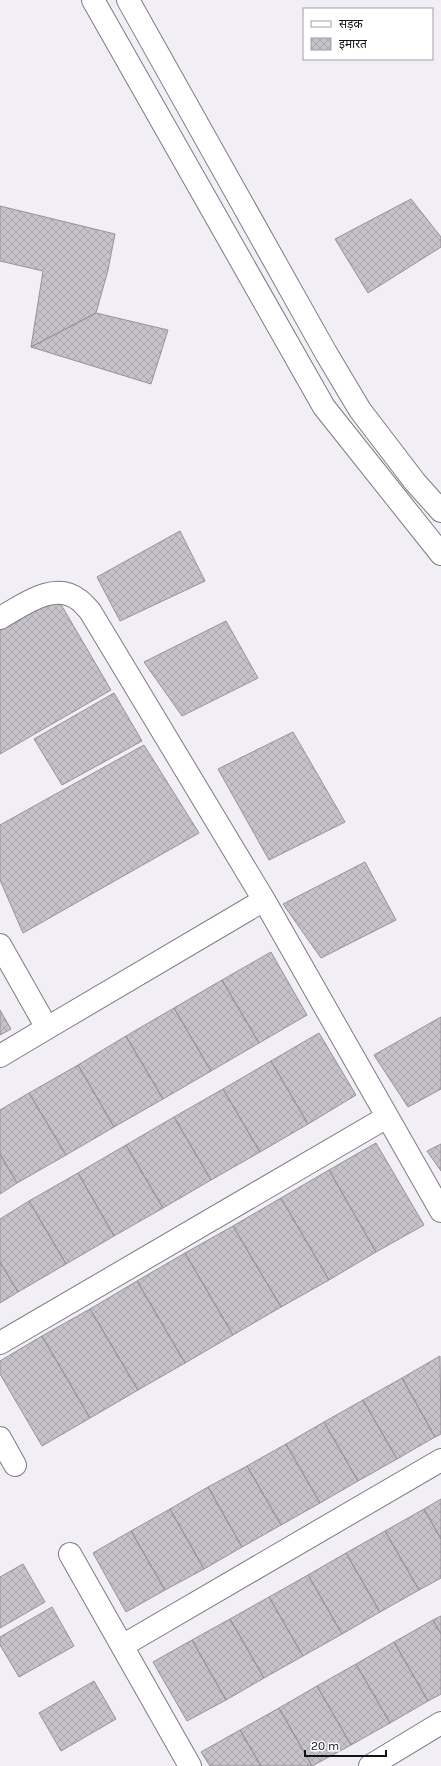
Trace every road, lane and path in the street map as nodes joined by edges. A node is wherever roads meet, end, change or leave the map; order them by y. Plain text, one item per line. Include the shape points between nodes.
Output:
1 (93, 0) edge
2 (136, 2) edge
3 (106, 22) junction
4 (441, 511) edge
5 (441, 554) edge
6 (0, 618) edge
7 (264, 900) junction
8 (0, 945) edge
9 (47, 1028) junction
10 (0, 1056) edge
11 (388, 1117) junction
12 (441, 1211) edge
13 (0, 1342) edge
14 (0, 1438) edge
15 (441, 1460) edge
16 (15, 1465) dead end
17 (70, 1554) dead end
18 (122, 1646) junction
19 (441, 1723) edge
20 (190, 1766) edge
21 (370, 1766) edge

1 - 3 street
2 - 3 street
2 - 4 street via 326,353 360,410 415,482
3 - 5 street via 324,407
6 - 7 street via 41,595 60,592 78,599 90,611
7 - 9 street
7 - 11 street
8 - 9 street
9 - 10 street
11 - 12 street
11 - 13 street
14 - 16 street
15 - 18 street
17 - 18 street
18 - 20 street
19 - 21 street

